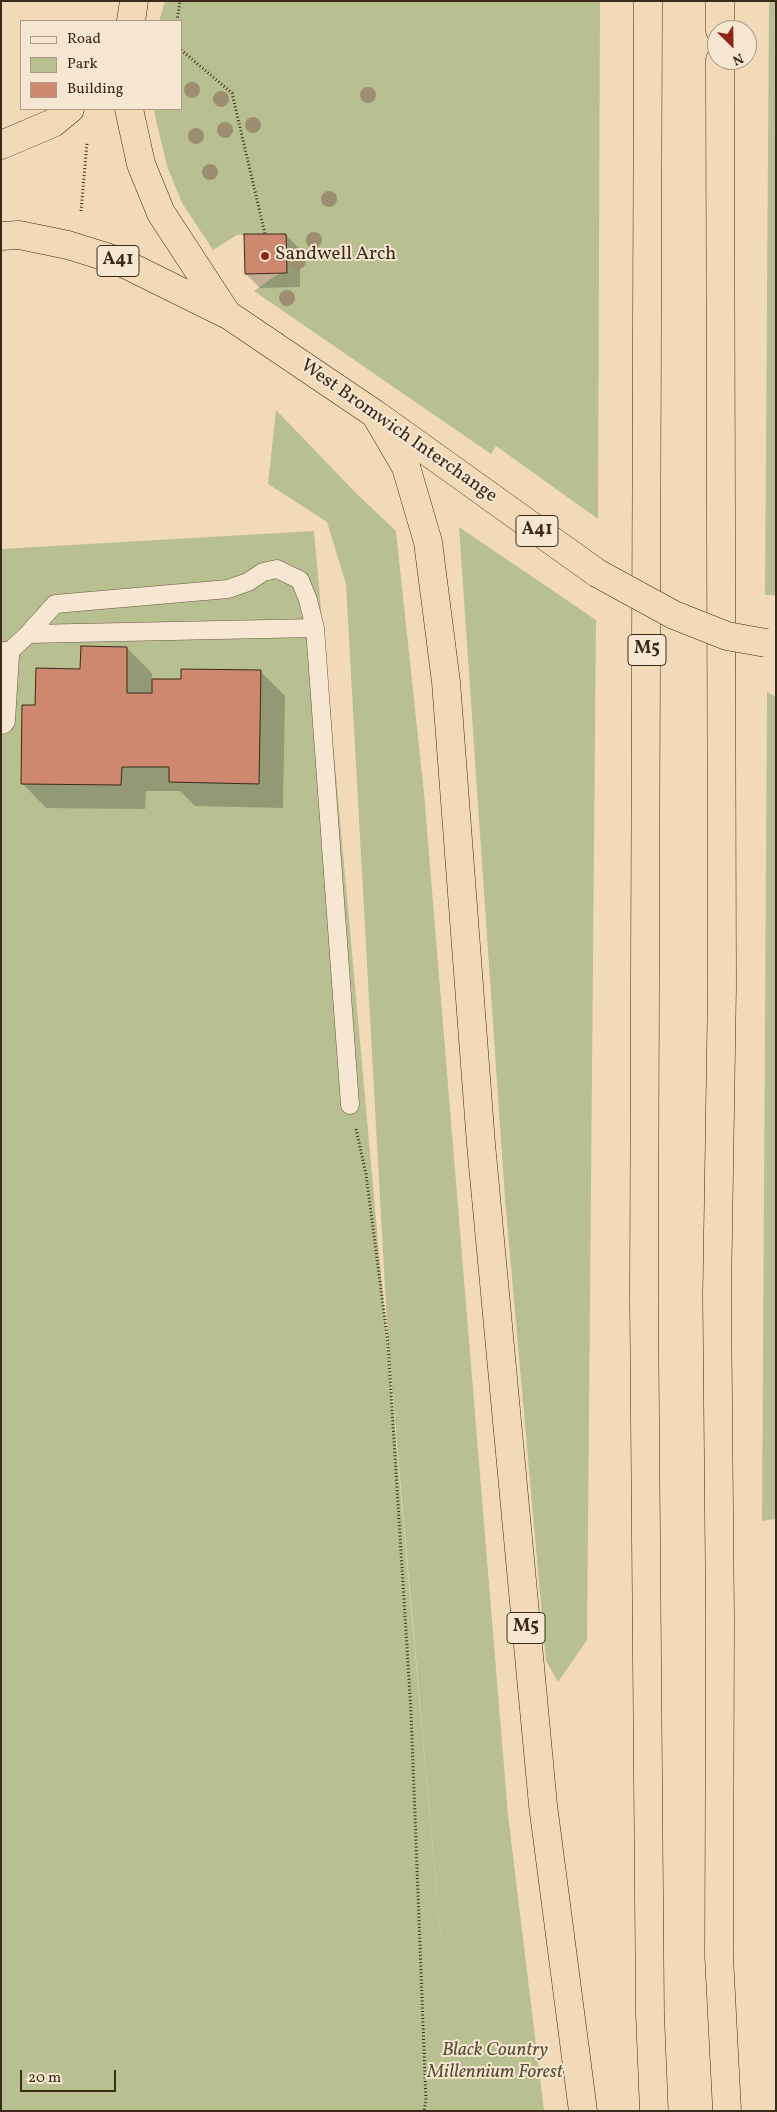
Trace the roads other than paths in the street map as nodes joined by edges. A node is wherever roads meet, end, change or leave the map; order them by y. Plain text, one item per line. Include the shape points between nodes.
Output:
1 (134, 1) edge
2 (648, 1) edge
3 (720, 1) edge
4 (130, 20) edge
5 (720, 20) edge
6 (720, 70) edge
7 (69, 110) edge
8 (129, 110) edge
9 (1, 145) edge
10 (1, 236) edge
11 (227, 314) junction
12 (375, 414) junction
13 (315, 628) junction
14 (28, 634) junction
15 (771, 643) edge
16 (5, 656) joint
17 (1, 720) edge
18 (350, 1105) road end
19 (583, 2111) edge
20 (654, 2111) edge
21 (727, 2111) edge

1 - 4 highway
2 - 20 highway, M5 via 644,1309 650,2014
3 - 5 highway
6 - 21 highway via 719,1956
7 - 9 highway via 53,123
8 - 11 highway, West Bromwich Interchange / A41 via 141,164 161,213
10 - 11 highway, A41 via 19,235 68,245 119,261
11 - 12 highway, West Bromwich Interchange / A41
12 - 15 highway, West Bromwich Interchange / A41, bridge via 597,573 674,615 727,636
12 - 19 highway, M5 via 406,467 428,542 443,664 481,1144 543,1804
13 - 14 lane
13 - 14 lane via 300,580 277,569 263,572 228,589 55,604
13 - 18 lane
14 - 16 lane
16 - 17 street

